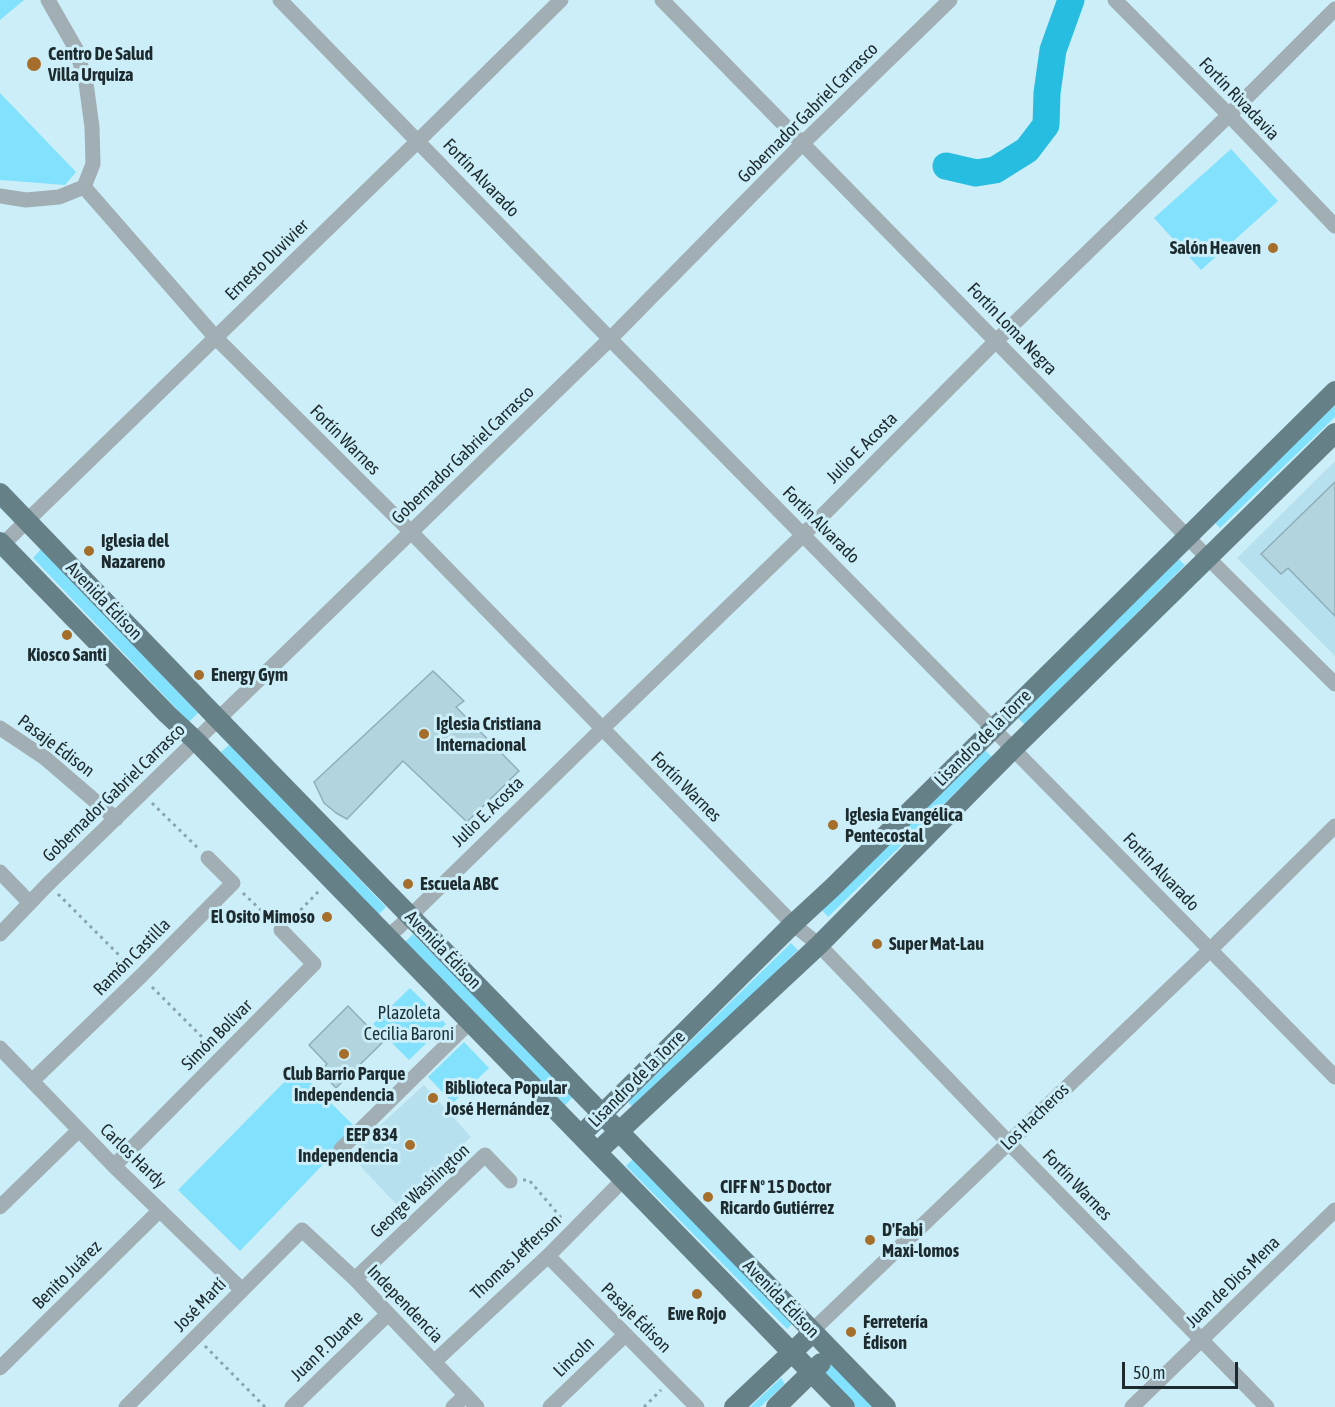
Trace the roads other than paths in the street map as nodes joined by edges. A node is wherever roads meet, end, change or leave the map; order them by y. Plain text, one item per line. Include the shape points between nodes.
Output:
1 (48, 0) edge
2 (280, 0) edge
3 (561, 0) edge
4 (662, 0) edge
5 (950, 0) edge
6 (1115, 0) edge
7 (1335, 9) edge
8 (1229, 115) junction
9 (418, 141) junction
10 (803, 143) junction
11 (84, 187) junction
12 (0, 196) edge
13 (1335, 226) edge
14 (216, 338) junction
15 (610, 339) junction
16 (996, 341) junction
17 (1335, 391) edge
18 (1335, 433) edge
19 (0, 493) edge
20 (28, 521) junction
21 (412, 533) junction
22 (803, 535) junction
23 (1187, 536) junction
24 (1, 545) edge
25 (1207, 557) junction
26 (1335, 684) edge
27 (219, 720) junction
28 (0, 728) edge
29 (993, 728) junction
30 (602, 729) junction
31 (196, 741) junction
32 (1013, 749) junction
33 (116, 819) junction
34 (1335, 826) edge
35 (208, 858) road end
36 (0, 872) edge
37 (30, 903) junction
38 (410, 916) junction
39 (794, 924) junction
40 (281, 930) road end
41 (0, 934) edge
42 (387, 937) junction
43 (819, 945) junction
44 (1210, 950) junction
45 (470, 1022) junction
46 (0, 1048) edge
47 (1335, 1077) edge
48 (32, 1081) junction
49 (602, 1114) junction
50 (79, 1130) junction
51 (620, 1132) junction
52 (581, 1135) junction
53 (1008, 1142) junction
54 (341, 1149) dead end
55 (597, 1152) junction
56 (114, 1166) junction
57 (624, 1179) junction
58 (510, 1181) road end
59 (0, 1207) edge
60 (160, 1210) junction
61 (1335, 1210) edge
62 (302, 1230) joint
63 (548, 1256) junction
64 (355, 1279) junction
65 (242, 1290) junction
66 (388, 1314) junction
67 (813, 1331) junction
68 (625, 1335) junction
69 (1201, 1340) junction
70 (792, 1352) junction
71 (832, 1352) junction
72 (434, 1362) junction
73 (0, 1368) edge
74 (811, 1371) junction
75 (466, 1395) junction
76 (126, 1407) edge
77 (292, 1407) edge
78 (453, 1407) edge
79 (477, 1407) edge
80 (550, 1407) edge
81 (697, 1407) edge
82 (734, 1407) edge
83 (776, 1407) edge
84 (844, 1407) edge
85 (886, 1407) edge
86 (1132, 1407) edge
87 (1267, 1407) edge

1 - 11 street via 76,49 86,83 93,164
2 - 9 street, Fortín Alvarado
3 - 9 street, Ernesto Duvivier
4 - 10 street, Fortín Loma Negra
5 - 10 street, Gobernador Gabriel Carrasco
6 - 8 street, Fortín Rivadavia
7 - 8 street, Julio E. Acosta
8 - 13 street, Fortín Rivadavia
8 - 16 street, Julio E. Acosta
9 - 14 street, Ernesto Duvivier
9 - 15 street, Fortín Alvarado
10 - 15 street, Gobernador Gabriel Carrasco
10 - 16 street, Fortín Loma Negra
11 - 12 street via 59,197 26,200
11 - 14 street, Fortín Warnes
14 - 20 street, Ernesto Duvivier
14 - 21 street, Fortín Warnes
15 - 21 street, Gobernador Gabriel Carrasco
15 - 22 street, Fortín Alvarado
16 - 22 street, Julio E. Acosta
16 - 23 street, Fortín Loma Negra
17 - 23 main road, Lisandro de la Torre
18 - 25 main road, Lisandro de la Torre
19 - 20 main road, Avenida Édison
20 - 24 street, Ernesto Duvivier
20 - 27 main road, Avenida Édison
21 - 27 street, Gobernador Gabriel Carrasco
21 - 30 street, Fortín Warnes
22 - 29 street, Fortín Alvarado
22 - 30 street, Julio E. Acosta
23 - 25 street, Fortín Loma Negra
23 - 29 main road, Lisandro de la Torre
24 - 31 main road, Avenida Édison
25 - 26 street, Fortín Loma Negra
25 - 32 main road, Lisandro de la Torre
27 - 31 street, Gobernador Gabriel Carrasco
27 - 38 main road, Avenida Édison
28 - 33 street, Pasaje Édison via 45,758
29 - 32 street, Fortín Alvarado
29 - 39 main road, Lisandro de la Torre
30 - 38 street, Julio E. Acosta
30 - 39 street, Fortín Warnes
31 - 33 street, Gobernador Gabriel Carrasco
31 - 42 main road, Avenida Édison
32 - 43 main road, Lisandro de la Torre
32 - 44 street, Fortín Alvarado
33 - 37 street, Gobernador Gabriel Carrasco
34 - 44 street, Los Hacheros
35 - 48 street, Ramón Castilla via 233,883
36 - 37 street
37 - 41 street, Gobernador Gabriel Carrasco
38 - 42 street, Julio E. Acosta
38 - 49 main road, Avenida Édison
39 - 43 street, Fortín Warnes
39 - 49 main road, Lisandro de la Torre
40 - 56 street, Simón Bolívar via 314,964
42 - 45 main road, Avenida Édison
43 - 51 main road, Lisandro de la Torre
43 - 53 street, Fortín Warnes
44 - 47 street, Fortín Alvarado
44 - 53 street, Los Hacheros
45 - 52 main road, Avenida Édison
45 - 54 street
46 - 48 street, Carlos Hardy
48 - 50 street, Carlos Hardy
49 - 51 main road, Avenida Édison
49 - 52 main road, Lisandro de la Torre
50 - 56 street, Carlos Hardy
50 - 59 street
51 - 55 main road, Lisandro de la Torre
51 - 67 main road, Avenida Édison
52 - 55 main road, Avenida Édison
53 - 67 street, Los Hacheros
53 - 69 street, Fortín Warnes
55 - 57 main road, Avenida Édison
56 - 60 street, Carlos Hardy
57 - 63 street, Thomas Jefferson
57 - 70 main road, Avenida Édison
58 - 64 street, George Washington via 485,1155
60 - 65 street, Carlos Hardy
60 - 73 street, Benito Juárez
61 - 69 street, Juan de Dios Mena
62 - 64 street, Independencia
62 - 65 street, José Martí
63 - 68 street, Pasaje Édison
63 - 72 street, Thomas Jefferson
64 - 66 street, Independencia
65 - 76 street, José Martí
66 - 72 street, Independencia
66 - 77 street, Juan P. Duarte
67 - 70 main road, Los Hacheros
67 - 71 main road, Avenida Édison
68 - 80 street, Lincoln
68 - 81 street, Pasaje Édison
69 - 86 street, Juan de Dios Mena
69 - 87 street, Fortín Warnes
70 - 74 main road, Avenida Édison
70 - 82 main road, Los Hacheros
71 - 74 main road
71 - 85 main road, Avenida Édison
72 - 75 street, Independencia
74 - 83 main road
74 - 84 main road, Avenida Édison
75 - 78 street
75 - 79 street, Independencia

